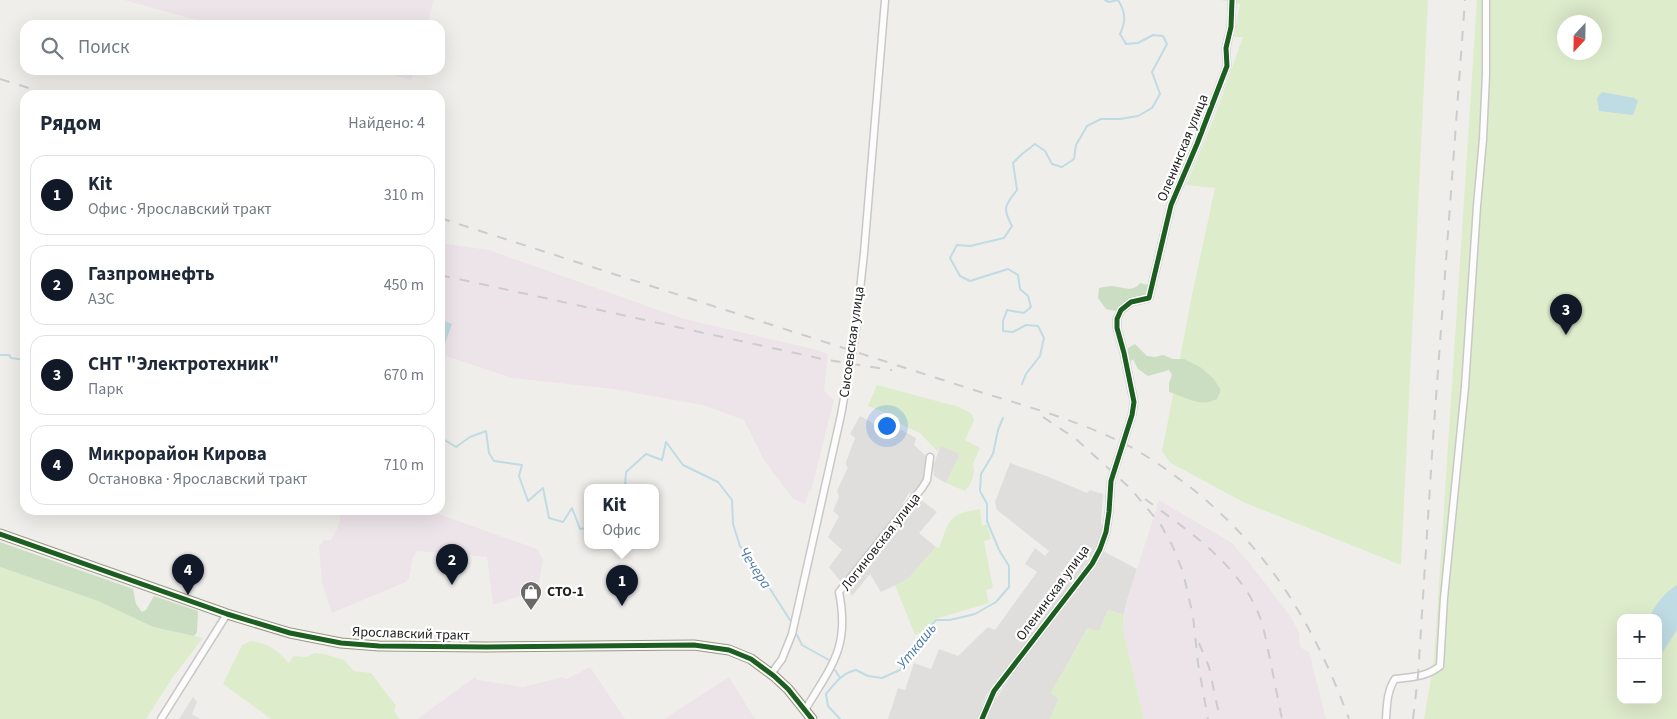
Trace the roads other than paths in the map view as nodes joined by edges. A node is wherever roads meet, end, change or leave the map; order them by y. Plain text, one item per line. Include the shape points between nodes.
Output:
1 (885, 0) edge
2 (1232, 0) edge
3 (1486, 0) edge
4 (930, 458) dead end
5 (0, 534) edge
6 (228, 614) junction
7 (772, 674) junction
8 (805, 710) junction
9 (161, 719) edge
10 (812, 719) edge
11 (982, 719) edge
12 (1386, 719) edge

1 - 7 street, Сысоевская улица via 864,254 850,363 792,634
2 - 11 street, Оленинская улица via 1226,48 1228,66 1171,205 1149,298 1131,302 1116,319 1134,402 1111,481 1106,532 1092,564 994,691
3 - 12 street via 1483,139 1440,666 1426,675 1395,679 1387,700
4 - 8 street, Логиновская улица via 928,480 840,592 843,611 841,643 837,656
5 - 6 street, Ярославский тракт
6 - 7 street, Ярославский тракт via 290,633 341,643 379,646 713,647 741,654
6 - 9 street
7 - 8 street, Ярославский тракт
8 - 10 street, Ярославский тракт

